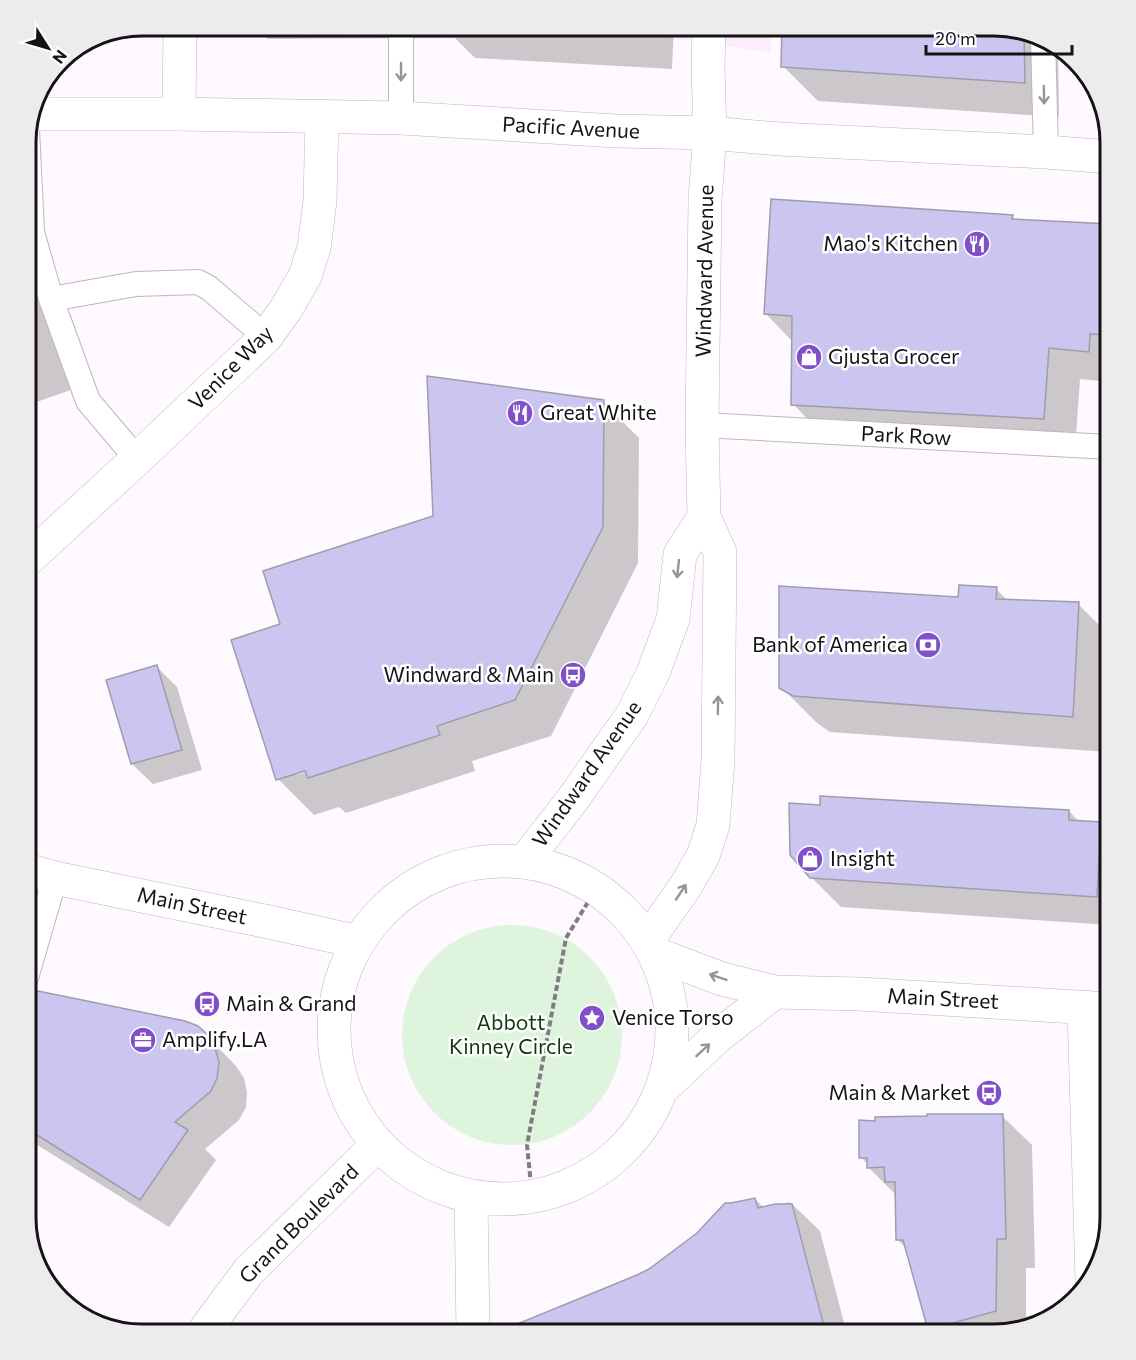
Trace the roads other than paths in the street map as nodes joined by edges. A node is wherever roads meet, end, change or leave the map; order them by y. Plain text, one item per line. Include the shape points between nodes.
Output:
1 (180, 36) edge
2 (401, 36) edge
3 (709, 36) edge
4 (1043, 48) edge
5 (40, 114) edge
6 (179, 114) junction
7 (322, 116) junction
8 (400, 118) junction
9 (710, 133) junction
10 (1046, 152) junction
11 (1100, 156) edge
12 (36, 246) edge
13 (51, 299) junction
14 (266, 337) junction
15 (702, 425) junction
16 (1100, 446) edge
17 (137, 459) junction
18 (704, 517) junction
19 (36, 552) edge
20 (524, 862) junction
21 (40, 874) edge
22 (36, 904) edge
23 (359, 942) junction
24 (652, 947) junction
25 (775, 992) junction
26 (1097, 1008) edge
27 (661, 1090) junction
28 (378, 1144) junction
29 (471, 1196) junction
30 (1092, 1257) edge
31 (210, 1324) edge
32 (473, 1324) edge

1 - 6 street
2 -> 8 lane
3 - 9 street, Windward Avenue
4 -> 10 lane
5 - 6 street, Pacific Avenue
6 - 7 street, Pacific Avenue
7 - 8 street, Pacific Avenue
7 - 14 street, Venice Way via 320,201 314,248 305,276
8 - 9 street, Pacific Avenue
9 - 10 street, Pacific Avenue
9 - 15 street, Windward Avenue via 705,200
10 - 11 street, Pacific Avenue
12 - 13 lane
13 - 14 lane via 136,284 198,282
13 - 17 lane via 88,401
14 - 17 street, Venice Way
15 - 16 lane, Park Row
15 - 18 street, Windward Avenue
17 - 19 street, Venice Way
18 -> 20 street, Windward Avenue via 680,554 673,620 632,716
24 -> 18 street, Windward Avenue via 703,856 713,825 718,760 720,552
20 - 23 street via 476,863 441,873 389,907
20 - 24 street via 565,872 612,899
21 - 22 lane
21 - 23 street, Main Street
23 - 28 street via 339,992 335,1046 349,1098
25 -> 24 street, Main Street via 722,979
24 - 27 street via 664,977 672,1016 671,1050
25 - 26 street, Main Street
27 -> 25 street via 717,1037
26 - 30 street
27 - 29 street via 650,1113 619,1153 578,1181 555,1191 505,1199
28 - 29 street via 427,1181
28 - 31 street, Grand Boulevard via 248,1272
29 - 32 street

